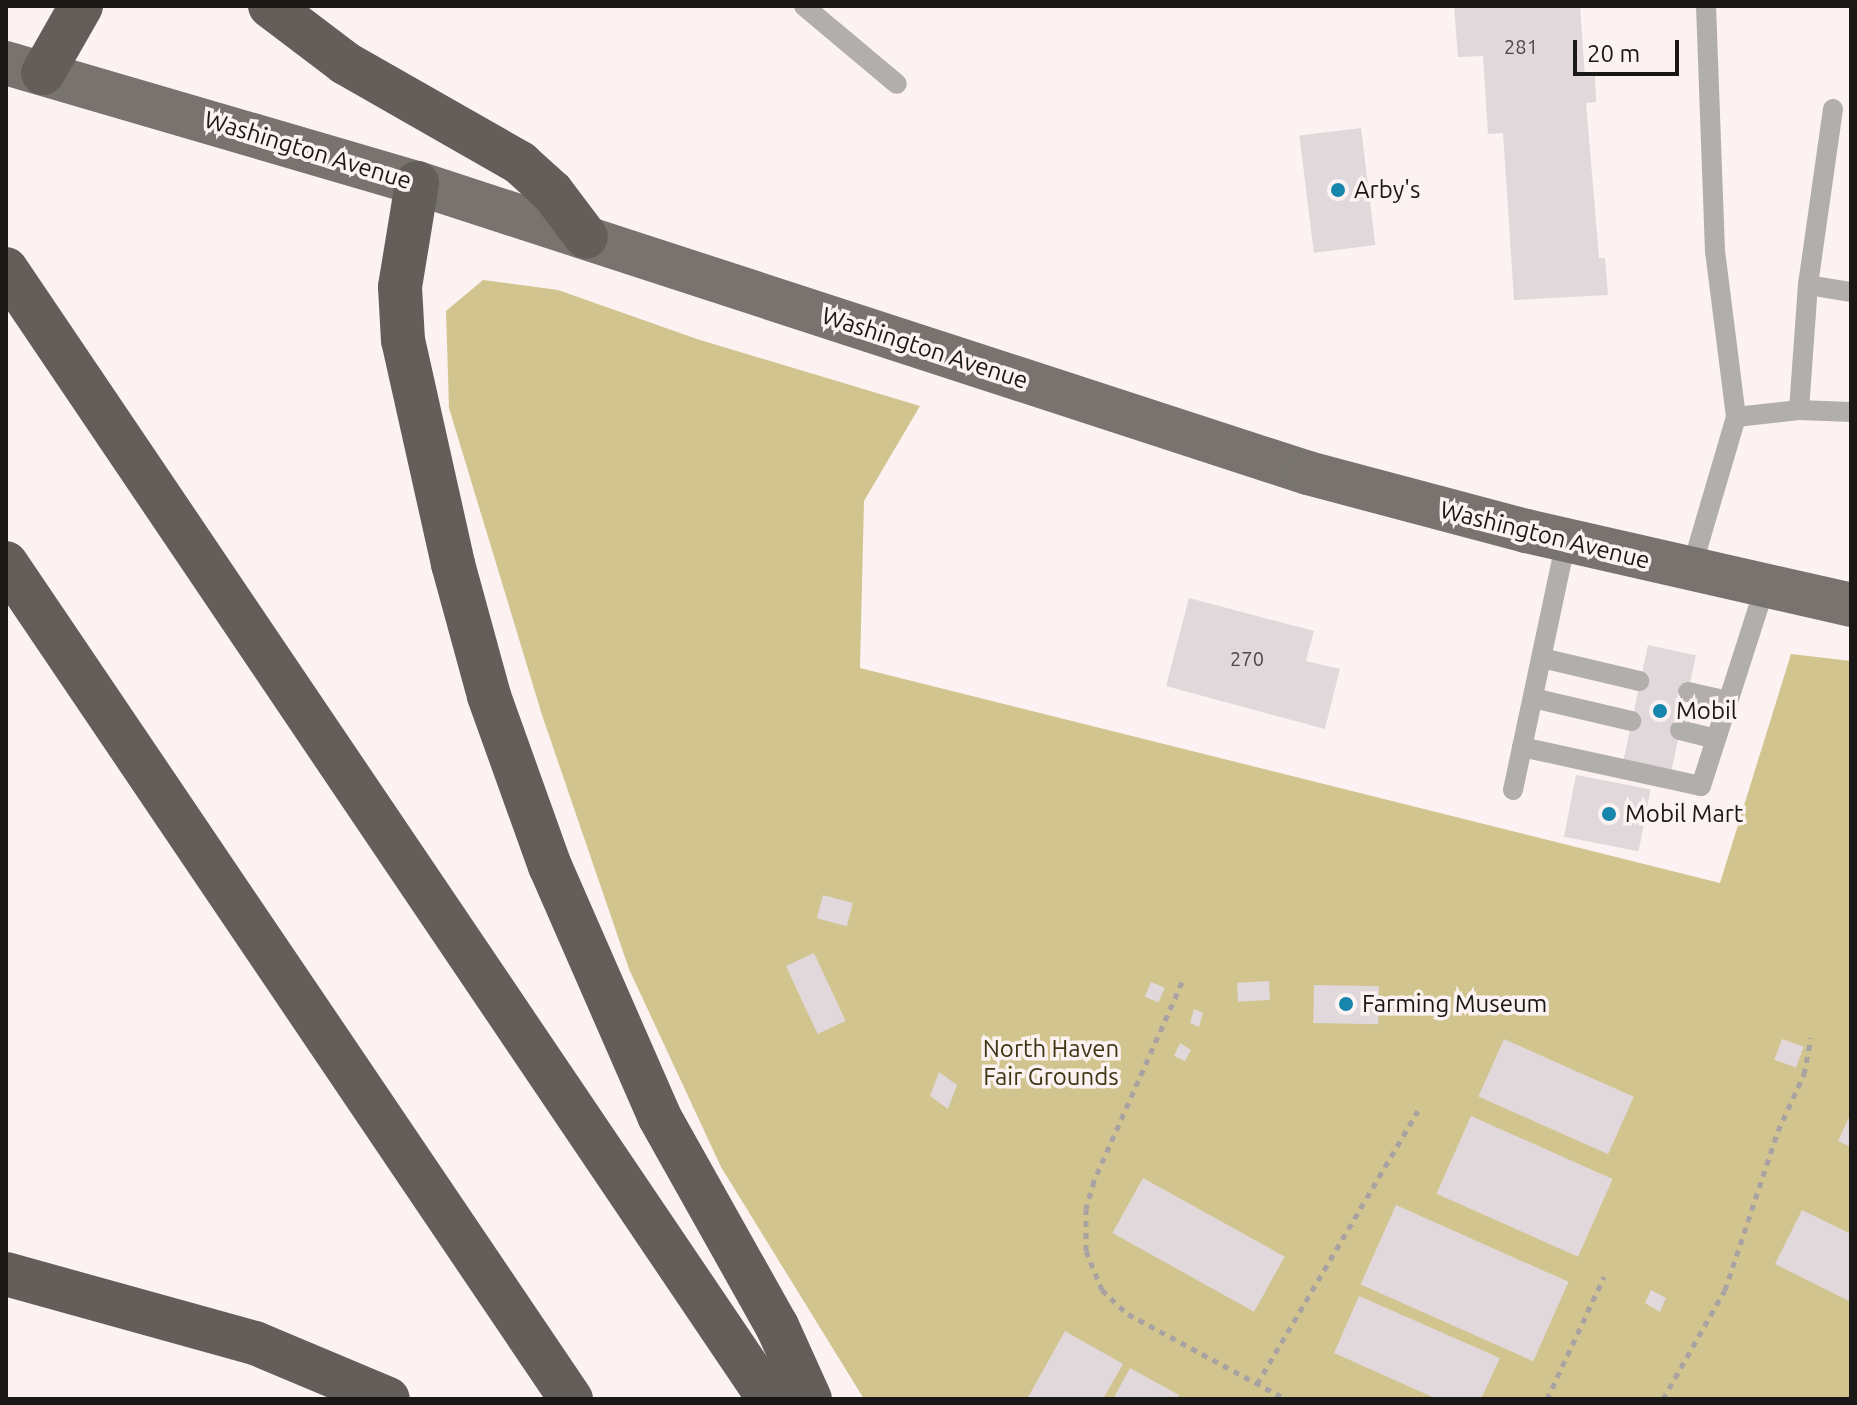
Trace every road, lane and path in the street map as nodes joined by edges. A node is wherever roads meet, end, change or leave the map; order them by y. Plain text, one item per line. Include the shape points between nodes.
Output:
1 (81, 6) edge
2 (270, 6) edge
3 (804, 6) edge
4 (1706, 6) edge
5 (24, 68) edge
6 (897, 84) dead end
7 (1833, 109) dead end
8 (417, 183) junction
9 (586, 237) junction
10 (6, 269) edge
11 (1808, 285) junction
12 (1851, 292) edge
13 (1799, 410) junction
14 (1851, 412) edge
15 (1736, 417) junction
16 (1566, 541) junction
17 (6, 563) edge
18 (1691, 570) junction
19 (1765, 587) junction
20 (1851, 605) edge
21 (1542, 658) junction
22 (1639, 681) dead end
23 (1688, 692) dead end
24 (1533, 698) junction
25 (1728, 701) junction
26 (1631, 721) dead end
27 (1680, 730) dead end
28 (1716, 739) junction
29 (1522, 747) junction
30 (1513, 790) dead end
31 (1182, 982) dead end
32 (1811, 1038) dead end
33 (1418, 1111) dead end
34 (6, 1274) edge
35 (1604, 1277) dead end
36 (1257, 1384) junction
37 (388, 1399) edge
38 (571, 1399) edge
39 (769, 1399) edge
40 (810, 1399) edge
41 (1286, 1399) edge
42 (1547, 1399) edge
43 (1663, 1399) edge

1 - 5 highway
2 - 9 highway via 345,63 520,163 552,192
3 - 6 lane
4 - 15 lane via 1715,251
5 - 8 main road, Washington Avenue
7 - 11 lane
8 - 9 main road, Washington Avenue
8 - 40 highway via 400,287 403,340 453,564 493,709 556,880 648,1091 710,1213 777,1326
9 - 16 main road, Washington Avenue via 1308,473
10 - 39 highway
11 - 12 lane
11 - 13 lane
13 - 14 lane
13 - 15 lane
15 - 18 lane
16 - 18 main road, Washington Avenue
16 - 21 lane
17 - 38 highway
18 - 19 main road, Washington Avenue
19 - 20 main road, Washington Avenue
19 - 25 lane
21 - 22 lane
21 - 24 lane
23 - 25 lane
24 - 26 lane
24 - 29 lane
25 - 28 lane
27 - 28 lane
28 - 29 lane via 1701,786
29 - 30 lane
31 - 36 path via 1094,1181 1086,1209 1086,1251 1102,1290 1128,1314
32 - 43 path via 1804,1074 1778,1131 1725,1290
33 - 36 path
34 - 37 highway via 255,1343
35 - 42 path
36 - 41 path

